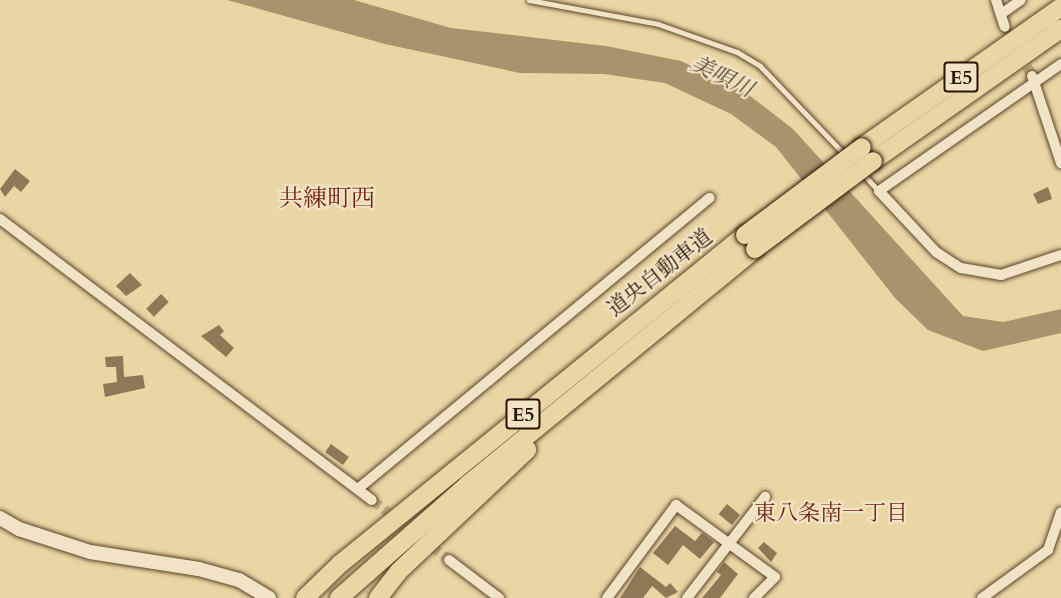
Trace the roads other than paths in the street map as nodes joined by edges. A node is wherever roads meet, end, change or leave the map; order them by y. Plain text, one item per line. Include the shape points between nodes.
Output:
1 (529, 0) edge
2 (996, 0) edge
3 (1021, 0) edge
4 (1061, 7) edge
5 (1001, 14) junction
6 (1005, 27) tunnel mouth
7 (1061, 28) edge
8 (1061, 64) edge
9 (1032, 79) junction
10 (867, 154) junction
11 (1061, 163) edge
12 (879, 191) junction
13 (709, 198) dead end
14 (0, 219) edge
15 (750, 242) junction
16 (1061, 255) edge
17 (666, 320) junction
18 (359, 488) junction
19 (765, 496) dead end
20 (372, 500) tunnel mouth
21 (1061, 512) edge
22 (0, 518) edge
23 (729, 543) junction
24 (449, 560) tunnel mouth
25 (269, 598) edge
26 (296, 598) edge
27 (339, 598) edge
28 (378, 598) edge
29 (499, 598) edge
30 (607, 598) edge
31 (687, 598) edge
32 (754, 598) edge
33 (982, 598) edge

1 - 12 lane via 658,24 737,52 760,66
2 - 5 street
3 - 5 street
4 - 10 highway, 道央自動車道 / E5
5 - 6 street
7 - 10 highway, 道央自動車道 / E5
8 - 9 street
9 - 11 street
9 - 12 street
10 - 15 highway, 道央自動車道 / E5, bridge
12 - 16 street via 936,252 961,268 1001,275
13 - 18 street
14 - 18 street
15 - 17 highway, 道央自動車道 / E5
15 - 26 highway, 道央自動車道 / E5
17 - 27 highway, 道央自動車道 / E5
17 - 28 highway via 460,511
18 - 20 street
19 - 23 street
21 - 33 street via 1048,550
22 - 25 street via 20,529 90,552 229,578
23 - 30 street via 676,505
23 - 31 street
23 - 32 street via 775,578
24 - 29 street

